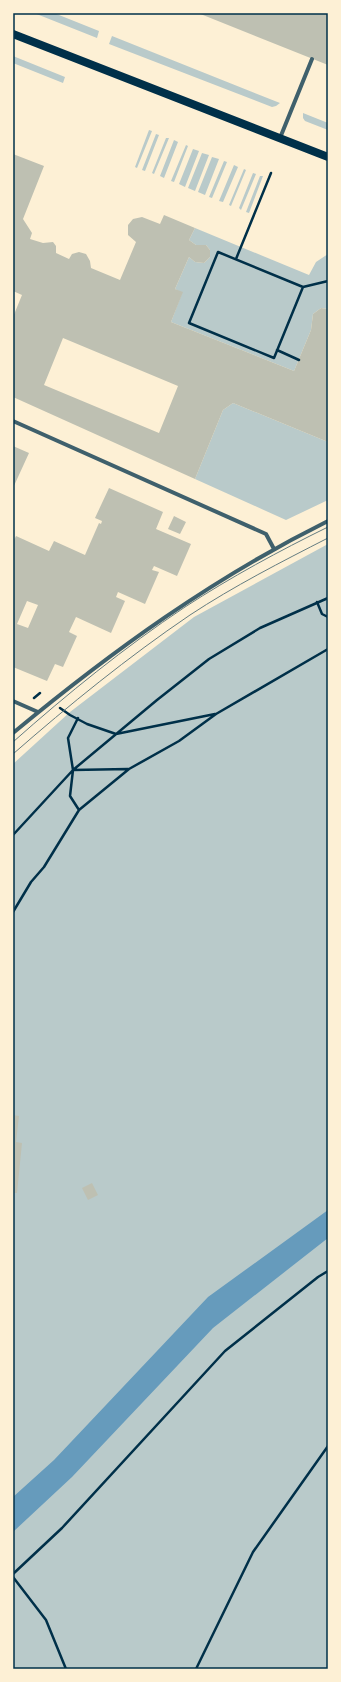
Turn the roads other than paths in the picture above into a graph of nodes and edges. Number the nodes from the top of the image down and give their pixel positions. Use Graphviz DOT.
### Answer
graph roads {
  1 [pos="13,34"];
  2 [pos="312,59"];
  3 [pos="280,138"];
  4 [pos="328,157"];
  5 [pos="13,421"];
  6 [pos="328,521"];
  7 [pos="274,549"];
  8 [pos="13,701"];
  9 [pos="38,712"];
  10 [pos="13,733"];
  1 -- 3 [label="main road"];
  2 -- 3 [label="street"];
  3 -- 4 [label="main road"];
  5 -- 7 [label="street"];
  6 -- 7 [label="street"];
  7 -- 9 [label="street"];
  8 -- 9 [label="street"];
  9 -- 10 [label="street"];
}
